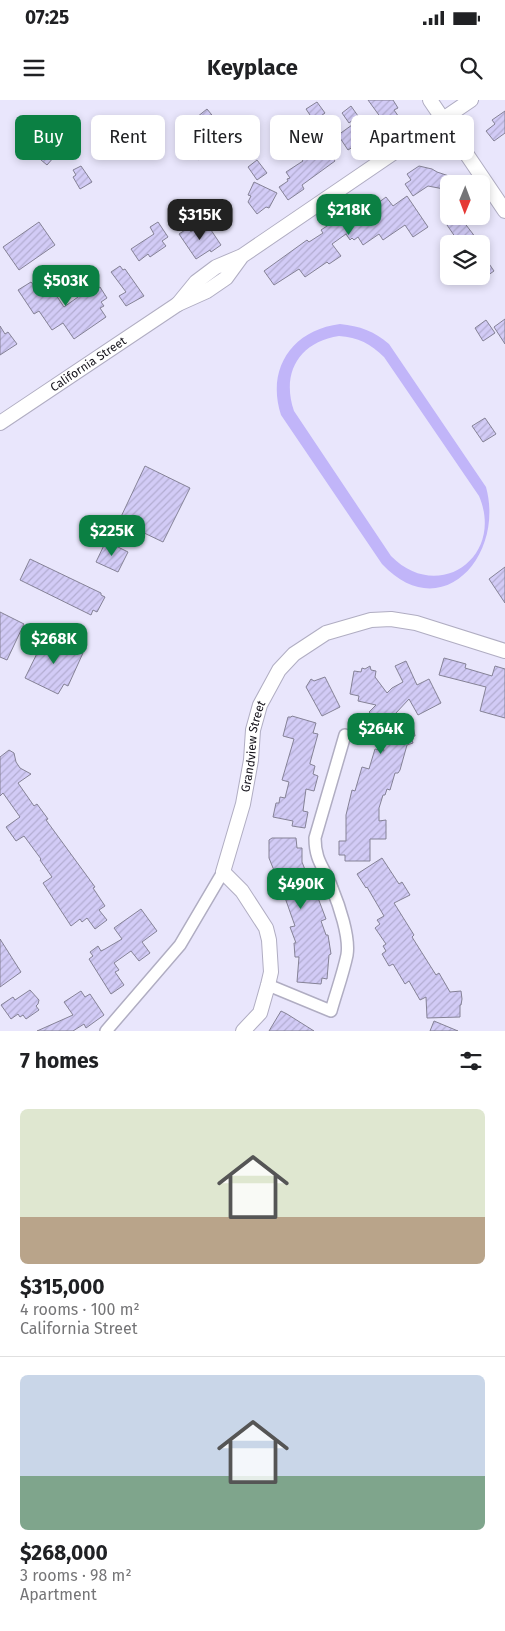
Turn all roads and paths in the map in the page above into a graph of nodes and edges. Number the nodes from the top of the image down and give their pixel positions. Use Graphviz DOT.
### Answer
graph roads {
  1 [pos="430,100"];
  2 [pos="471,100"];
  3 [pos="441,115"];
  4 [pos="450,115"];
  5 [pos="384,160"];
  6 [pos="471,160"];
  7 [pos="505,211"];
  8 [pos="0,424"];
  9 [pos="505,651"];
  10 [pos="345,735"];
  11 [pos="222,872"];
  12 [pos="268,985"];
  13 [pos="106,1031"];
  14 [pos="243,1031"];
  1 -- 3 [label="main road"];
  2 -- 4 [label="main road, California Street"];
  5 -- 8 [label="main road, California Street"];
  6 -- 7 [label="main road"];
  9 -- 11 [label="main road, Grandview Street"];
  10 -- 12 [label="street"];
  11 -- 12 [label="main road"];
  11 -- 13 [label="street, Grandview Street"];
  12 -- 14 [label="main road"];
}
